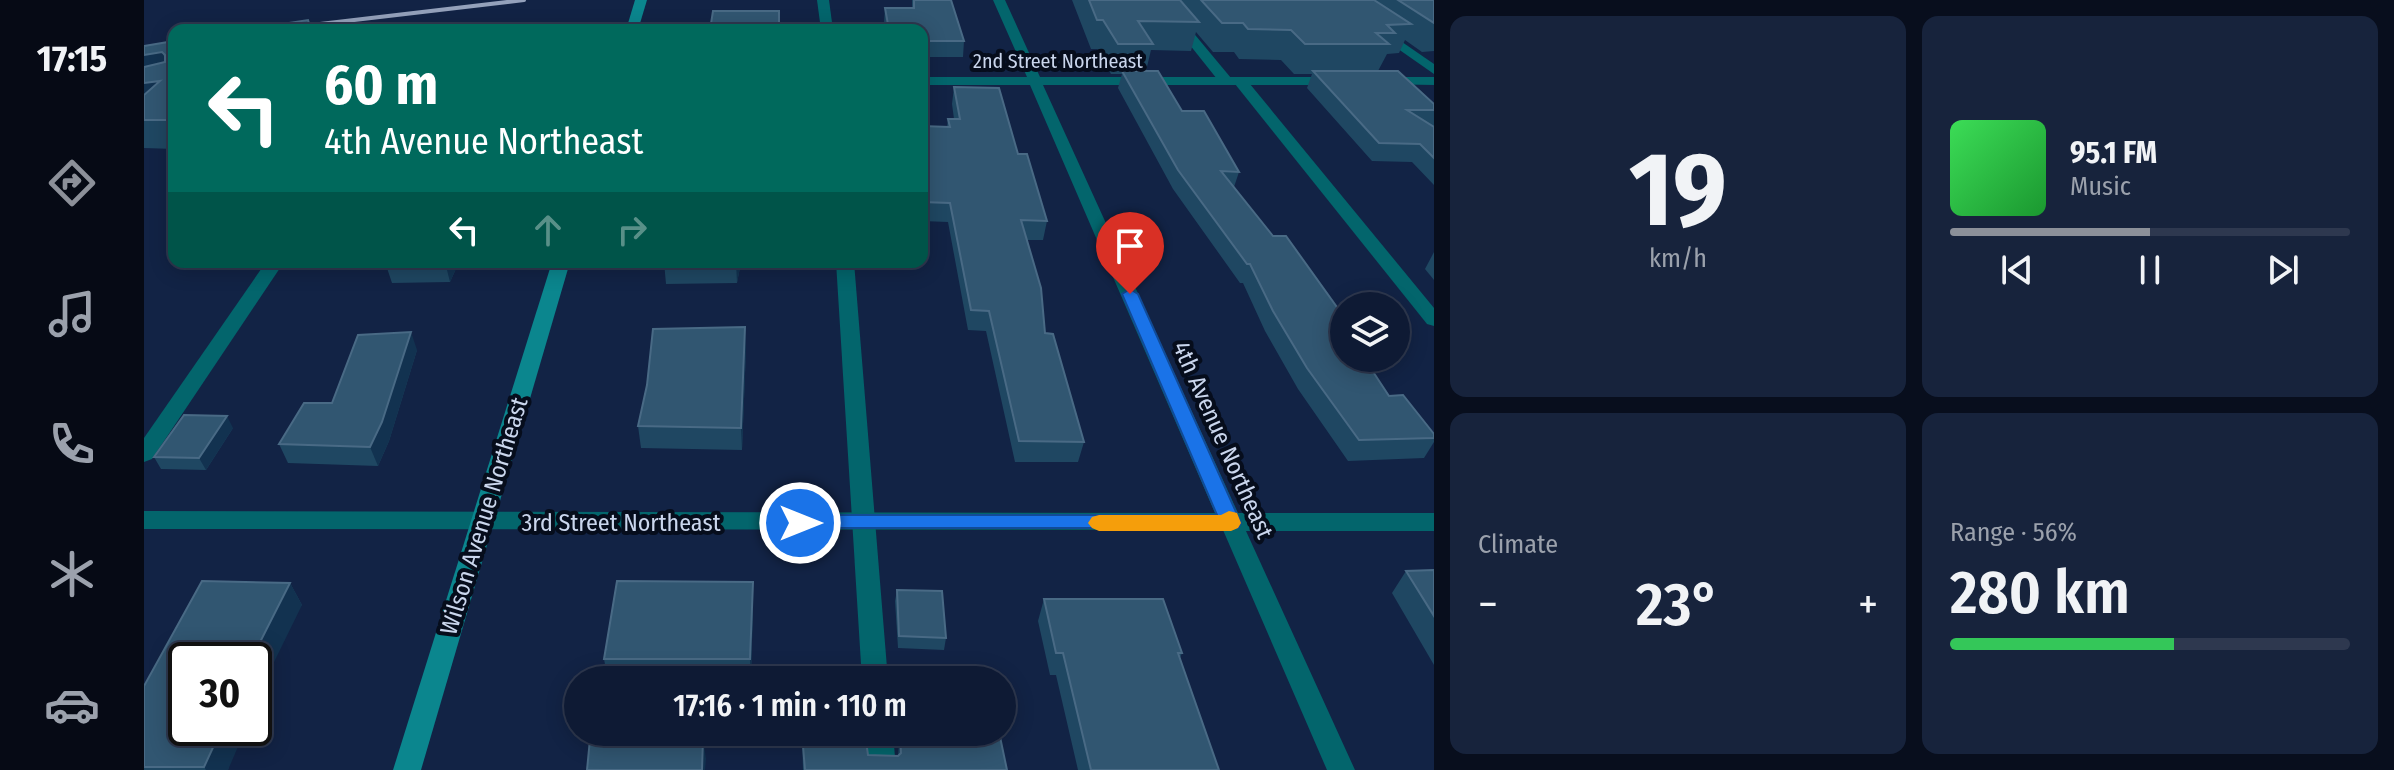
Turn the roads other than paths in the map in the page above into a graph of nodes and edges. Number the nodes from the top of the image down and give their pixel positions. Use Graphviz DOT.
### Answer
graph roads {
  1 [pos="641,0"];
  2 [pos="823,0"];
  3 [pos="999,0"];
  4 [pos="1160,0"];
  5 [pos="1334,0"];
  6 [pos="1340,17"];
  7 [pos="1361,18"];
  8 [pos="634,24"];
  9 [pos="826,24"];
  10 [pos="1434,70"];
  11 [pos="928,81"];
  12 [pos="1036,81"];
  13 [pos="1233,81"];
  14 [pos="1350,81"];
  15 [pos="1365,81"];
  16 [pos="1434,81"];
  17 [pos="271,268"];
  18 [pos="559,268"];
  19 [pos="845,268"];
  20 [pos="1434,320"];
  21 [pos="144,454"];
  22 [pos="144,520"];
  23 [pos="1434,522"];
  24 [pos="481,523"];
  25 [pos="862,523"];
  26 [pos="1231,523"];
  27 [pos="874,666"];
  28 [pos="880,746"];
  29 [pos="407,770"];
  30 [pos="882,770"];
  31 [pos="1341,770"];
  1 -- 8 [label="street"];
  2 -- 9 [label="street"];
  3 -- 12 [label="street, 4th Avenue Northeast"];
  4 -- 13 [label="street"];
  5 -- 7 [label="street"];
  6 -- 7 [label="street"];
  7 -- 10 [label="street"];
  11 -- 12 [label="street, 2nd Street Northeast"];
  12 -- 13 [label="street, 2nd Street Northeast"];
  12 -- 26 [label="street, 4th Avenue Northeast"];
  13 -- 14 [label="street, 2nd Street Northeast"];
  13 -- 20 [label="street"];
  15 -- 16 [label="street"];
  17 -- 21 [label="street"];
  18 -- 24 [label="street, Wilson Avenue Northeast"];
  19 -- 25 [label="street"];
  22 -- 24 [label="street, 3rd Street Northeast"];
  23 -- 26 [label="street, 3rd Street Northeast"];
  24 -- 25 [label="street, 3rd Street Northeast"];
  24 -- 29 [label="street, Wilson Avenue Northeast"];
  25 -- 26 [label="street, 3rd Street Northeast"];
  25 -- 27 [label="street"];
  26 -- 31 [label="street, 4th Avenue Northeast"];
  28 -- 30 [label="street"];
}
